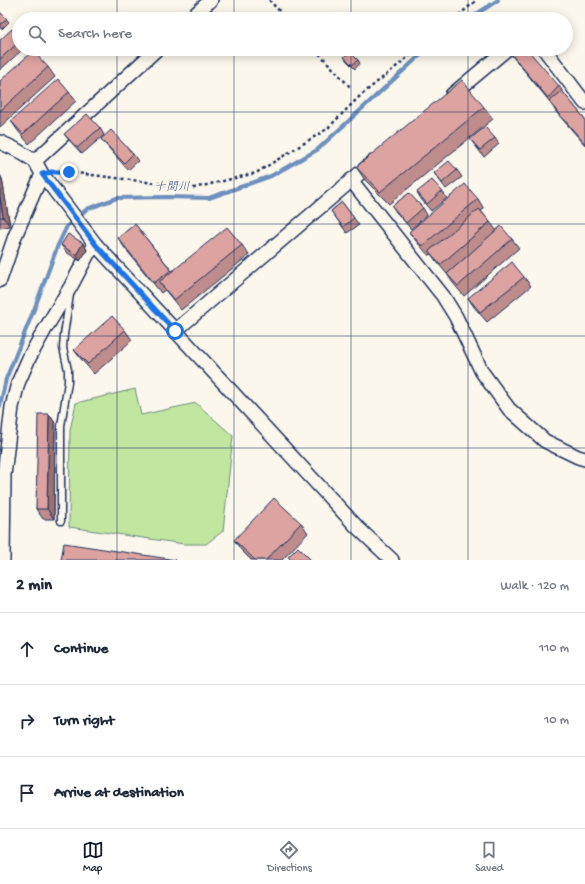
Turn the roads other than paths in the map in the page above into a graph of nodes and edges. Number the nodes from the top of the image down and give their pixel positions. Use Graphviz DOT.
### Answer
graph roads {
  1 [pos="211,0"];
  2 [pos="198,12"];
  3 [pos="149,56"];
  4 [pos="499,56"];
  5 [pos="549,56"];
  6 [pos="585,103"];
  7 [pos="441,104"];
  8 [pos="0,142"];
  9 [pos="381,155"];
  10 [pos="34,161"];
  11 [pos="42,174"];
  12 [pos="351,180"];
  13 [pos="96,245"];
  14 [pos="0,280"];
  15 [pos="71,286"];
  16 [pos="175,331"];
  17 [pos="585,459"];
  18 [pos="61,520"];
  19 [pos="3,560"];
  20 [pos="392,560"];
  1 -- 2 [label="street"];
  3 -- 10 [label="street"];
  4 -- 7 [label="street"];
  5 -- 6 [label="street"];
  8 -- 10 [label="street"];
  9 -- 12 [label="street"];
  10 -- 11 [label="street"];
  11 -- 13 [label="street"];
  11 -- 14 [label="street"];
  12 -- 16 [label="street"];
  12 -- 17 [label="street"];
  13 -- 15 [label="street"];
  13 -- 16 [label="street"];
  15 -- 18 [label="lane"];
  15 -- 19 [label="street"];
  16 -- 20 [label="street"];
}
